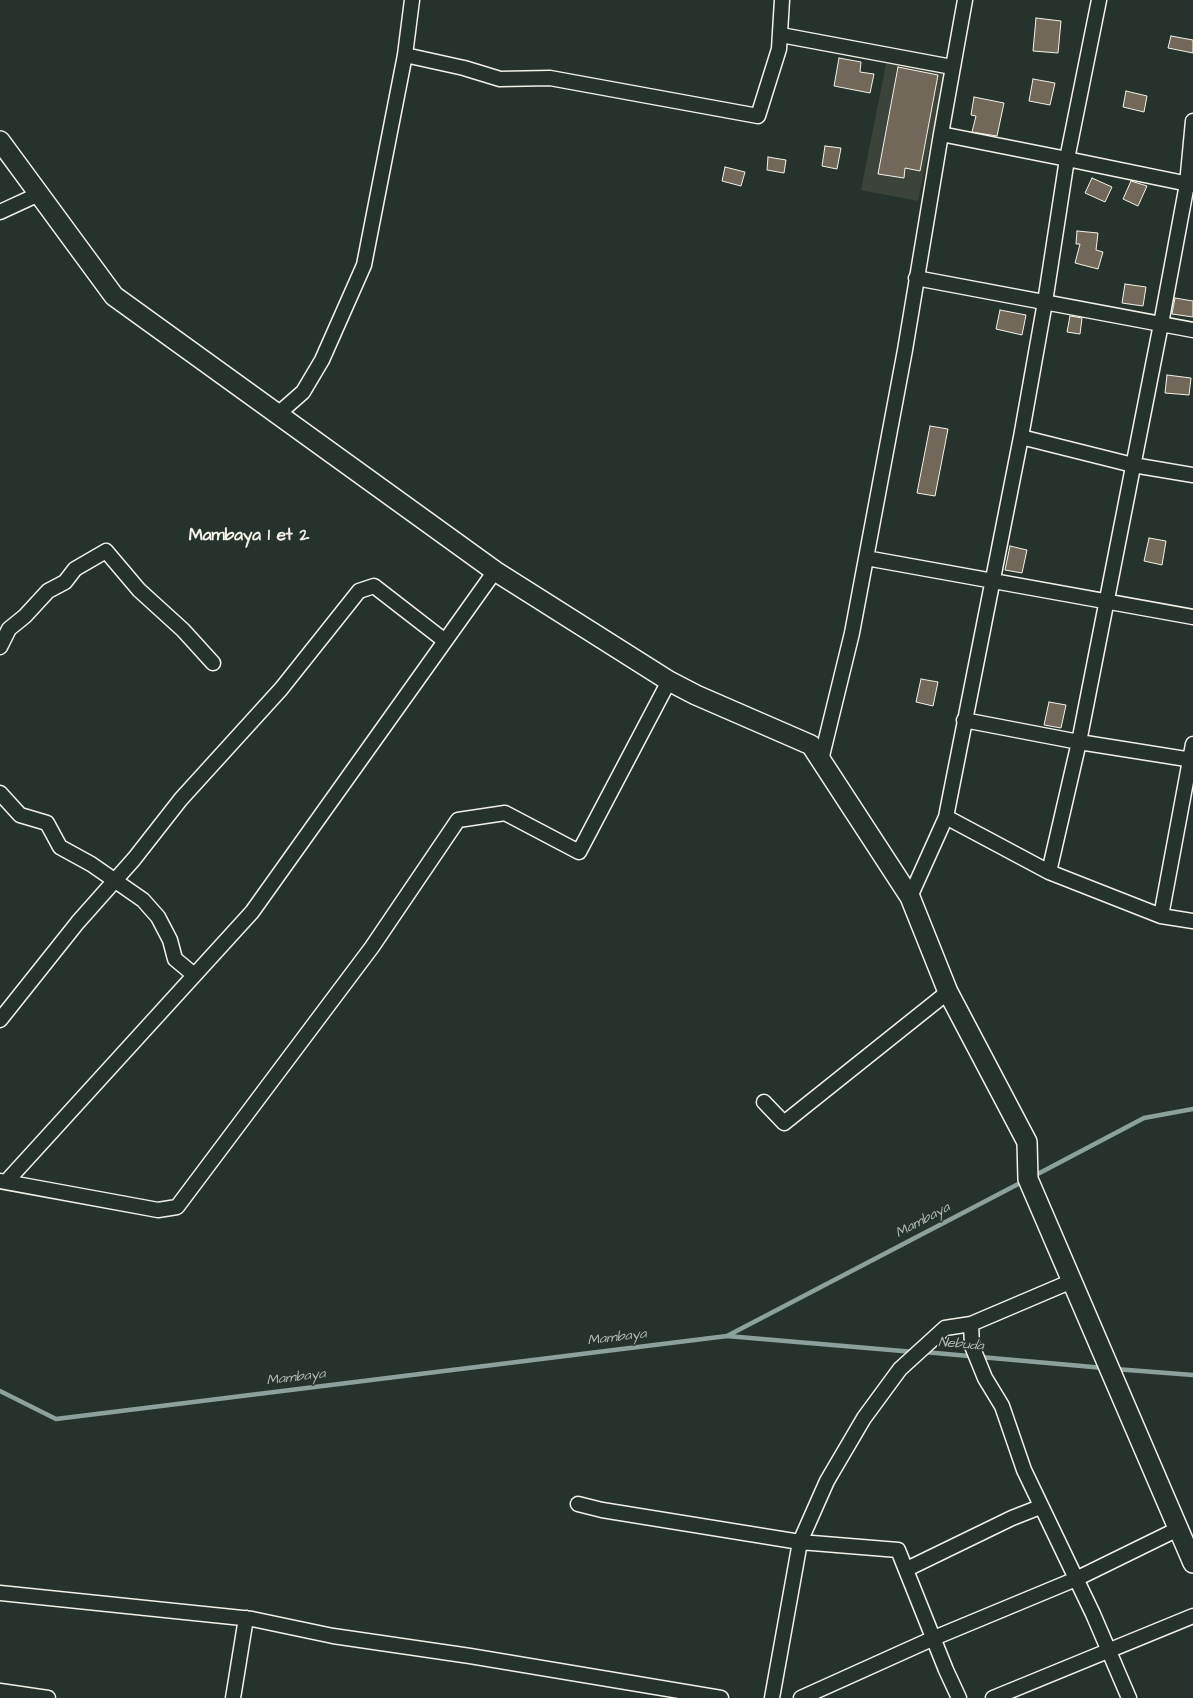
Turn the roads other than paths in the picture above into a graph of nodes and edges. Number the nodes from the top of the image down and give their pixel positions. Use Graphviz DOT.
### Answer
graph roads {
  1 [pos="412,0"];
  2 [pos="782,0"];
  3 [pos="965,0"];
  4 [pos="1099,0"];
  5 [pos="781,35"];
  6 [pos="405,55"];
  7 [pos="952,67"];
  8 [pos="1193,121"];
  9 [pos="941,134"];
  10 [pos="0,141"];
  11 [pos="1067,158"];
  12 [pos="1190,185"];
  13 [pos="39,194"];
  14 [pos="0,212"];
  15 [pos="916,278"];
  16 [pos="1045,302"];
  17 [pos="1161,324"];
  18 [pos="1193,330"];
  19 [pos="278,414"];
  20 [pos="1021,437"];
  21 [pos="1133,464"];
  22 [pos="1193,475"];
  23 [pos="866,558"];
  24 [pos="495,571"];
  25 [pos="992,581"];
  26 [pos="1106,602"];
  27 [pos="1193,617"];
  28 [pos="445,641"];
  29 [pos="0,647"];
  30 [pos="212,663"];
  31 [pos="669,681"];
  32 [pos="964,720"];
  33 [pos="1079,742"];
  34 [pos="1193,744"];
  35 [pos="821,760"];
  36 [pos="1191,760"];
  37 [pos="0,793"];
  38 [pos="946,817"];
  39 [pos="1049,872"];
  40 [pos="116,880"];
  41 [pos="910,897"];
  42 [pos="1161,916"];
  43 [pos="1193,921"];
  44 [pos="193,974"];
  45 [pos="948,992"];
  46 [pos="0,1020"];
  47 [pos="764,1102"];
  48 [pos="3,1182"];
  49 [pos="1072,1281"];
  50 [pos="971,1324"];
  51 [pos="578,1504"];
  52 [pos="1040,1507"];
  53 [pos="1178,1529"];
  54 [pos="800,1542"];
  55 [pos="1193,1563"];
  56 [pos="907,1569"];
  57 [pos="1076,1579"];
  58 [pos="0,1593"];
  59 [pos="1193,1616"];
  60 [pos="246,1618"];
  61 [pos="934,1638"];
  62 [pos="1108,1650"];
  63 [pos="0,1691"];
  64 [pos="48,1698"];
  65 [pos="232,1698"];
  66 [pos="721,1698"];
  67 [pos="772,1698"];
  68 [pos="801,1698"];
  69 [pos="959,1698"];
  70 [pos="993,1698"];
  71 [pos="1129,1698"];
  1 -- 6 [label="street"];
  2 -- 5 [label="street"];
  3 -- 7 [label="street"];
  4 -- 11 [label="street"];
  5 -- 6 [label="street"];
  5 -- 7 [label="street"];
  6 -- 19 [label="street"];
  7 -- 9 [label="street"];
  8 -- 12 [label="street"];
  9 -- 11 [label="street"];
  9 -- 15 [label="street"];
  10 -- 13 [label="street"];
  11 -- 12 [label="street"];
  11 -- 16 [label="street"];
  12 -- 17 [label="street"];
  13 -- 14 [label="street"];
  13 -- 19 [label="street"];
  15 -- 16 [label="street"];
  15 -- 23 [label="street"];
  16 -- 17 [label="street"];
  16 -- 20 [label="street"];
  17 -- 18 [label="street"];
  17 -- 21 [label="street"];
  19 -- 24 [label="street"];
  20 -- 21 [label="street"];
  20 -- 25 [label="street"];
  21 -- 22 [label="street"];
  21 -- 26 [label="street"];
  23 -- 25 [label="street"];
  23 -- 35 [label="street"];
  24 -- 28 [label="street"];
  24 -- 31 [label="street"];
  25 -- 26 [label="street"];
  25 -- 32 [label="street"];
  26 -- 27 [label="street"];
  26 -- 33 [label="street"];
  28 -- 40 [label="street"];
  28 -- 44 [label="street"];
  29 -- 30 [label="street"];
  31 -- 35 [label="street"];
  31 -- 48 [label="street"];
  32 -- 33 [label="street"];
  32 -- 38 [label="street"];
  33 -- 36 [label="street"];
  33 -- 39 [label="street"];
  34 -- 36 [label="street"];
  35 -- 41 [label="street"];
  36 -- 42 [label="street"];
  37 -- 40 [label="street"];
  38 -- 39 [label="street"];
  38 -- 41 [label="street"];
  39 -- 42 [label="street"];
  40 -- 44 [label="street"];
  40 -- 46 [label="street"];
  41 -- 45 [label="street"];
  42 -- 43 [label="street"];
  44 -- 48 [label="street"];
  45 -- 47 [label="street"];
  45 -- 49 [label="street"];
  49 -- 50 [label="street"];
  49 -- 53 [label="street"];
  50 -- 52 [label="street"];
  50 -- 54 [label="street"];
  51 -- 54 [label="street"];
  52 -- 56 [label="street"];
  52 -- 57 [label="street"];
  53 -- 55 [label="street"];
  53 -- 57 [label="street"];
  54 -- 56 [label="street"];
  54 -- 67 [label="street"];
  56 -- 61 [label="street"];
  57 -- 61 [label="street"];
  57 -- 62 [label="street"];
  58 -- 60 [label="street"];
  59 -- 62 [label="street"];
  60 -- 65 [label="street"];
  60 -- 66 [label="street"];
  61 -- 68 [label="street"];
  61 -- 69 [label="street"];
  62 -- 70 [label="street"];
  62 -- 71 [label="street"];
  63 -- 64 [label="street"];
}
